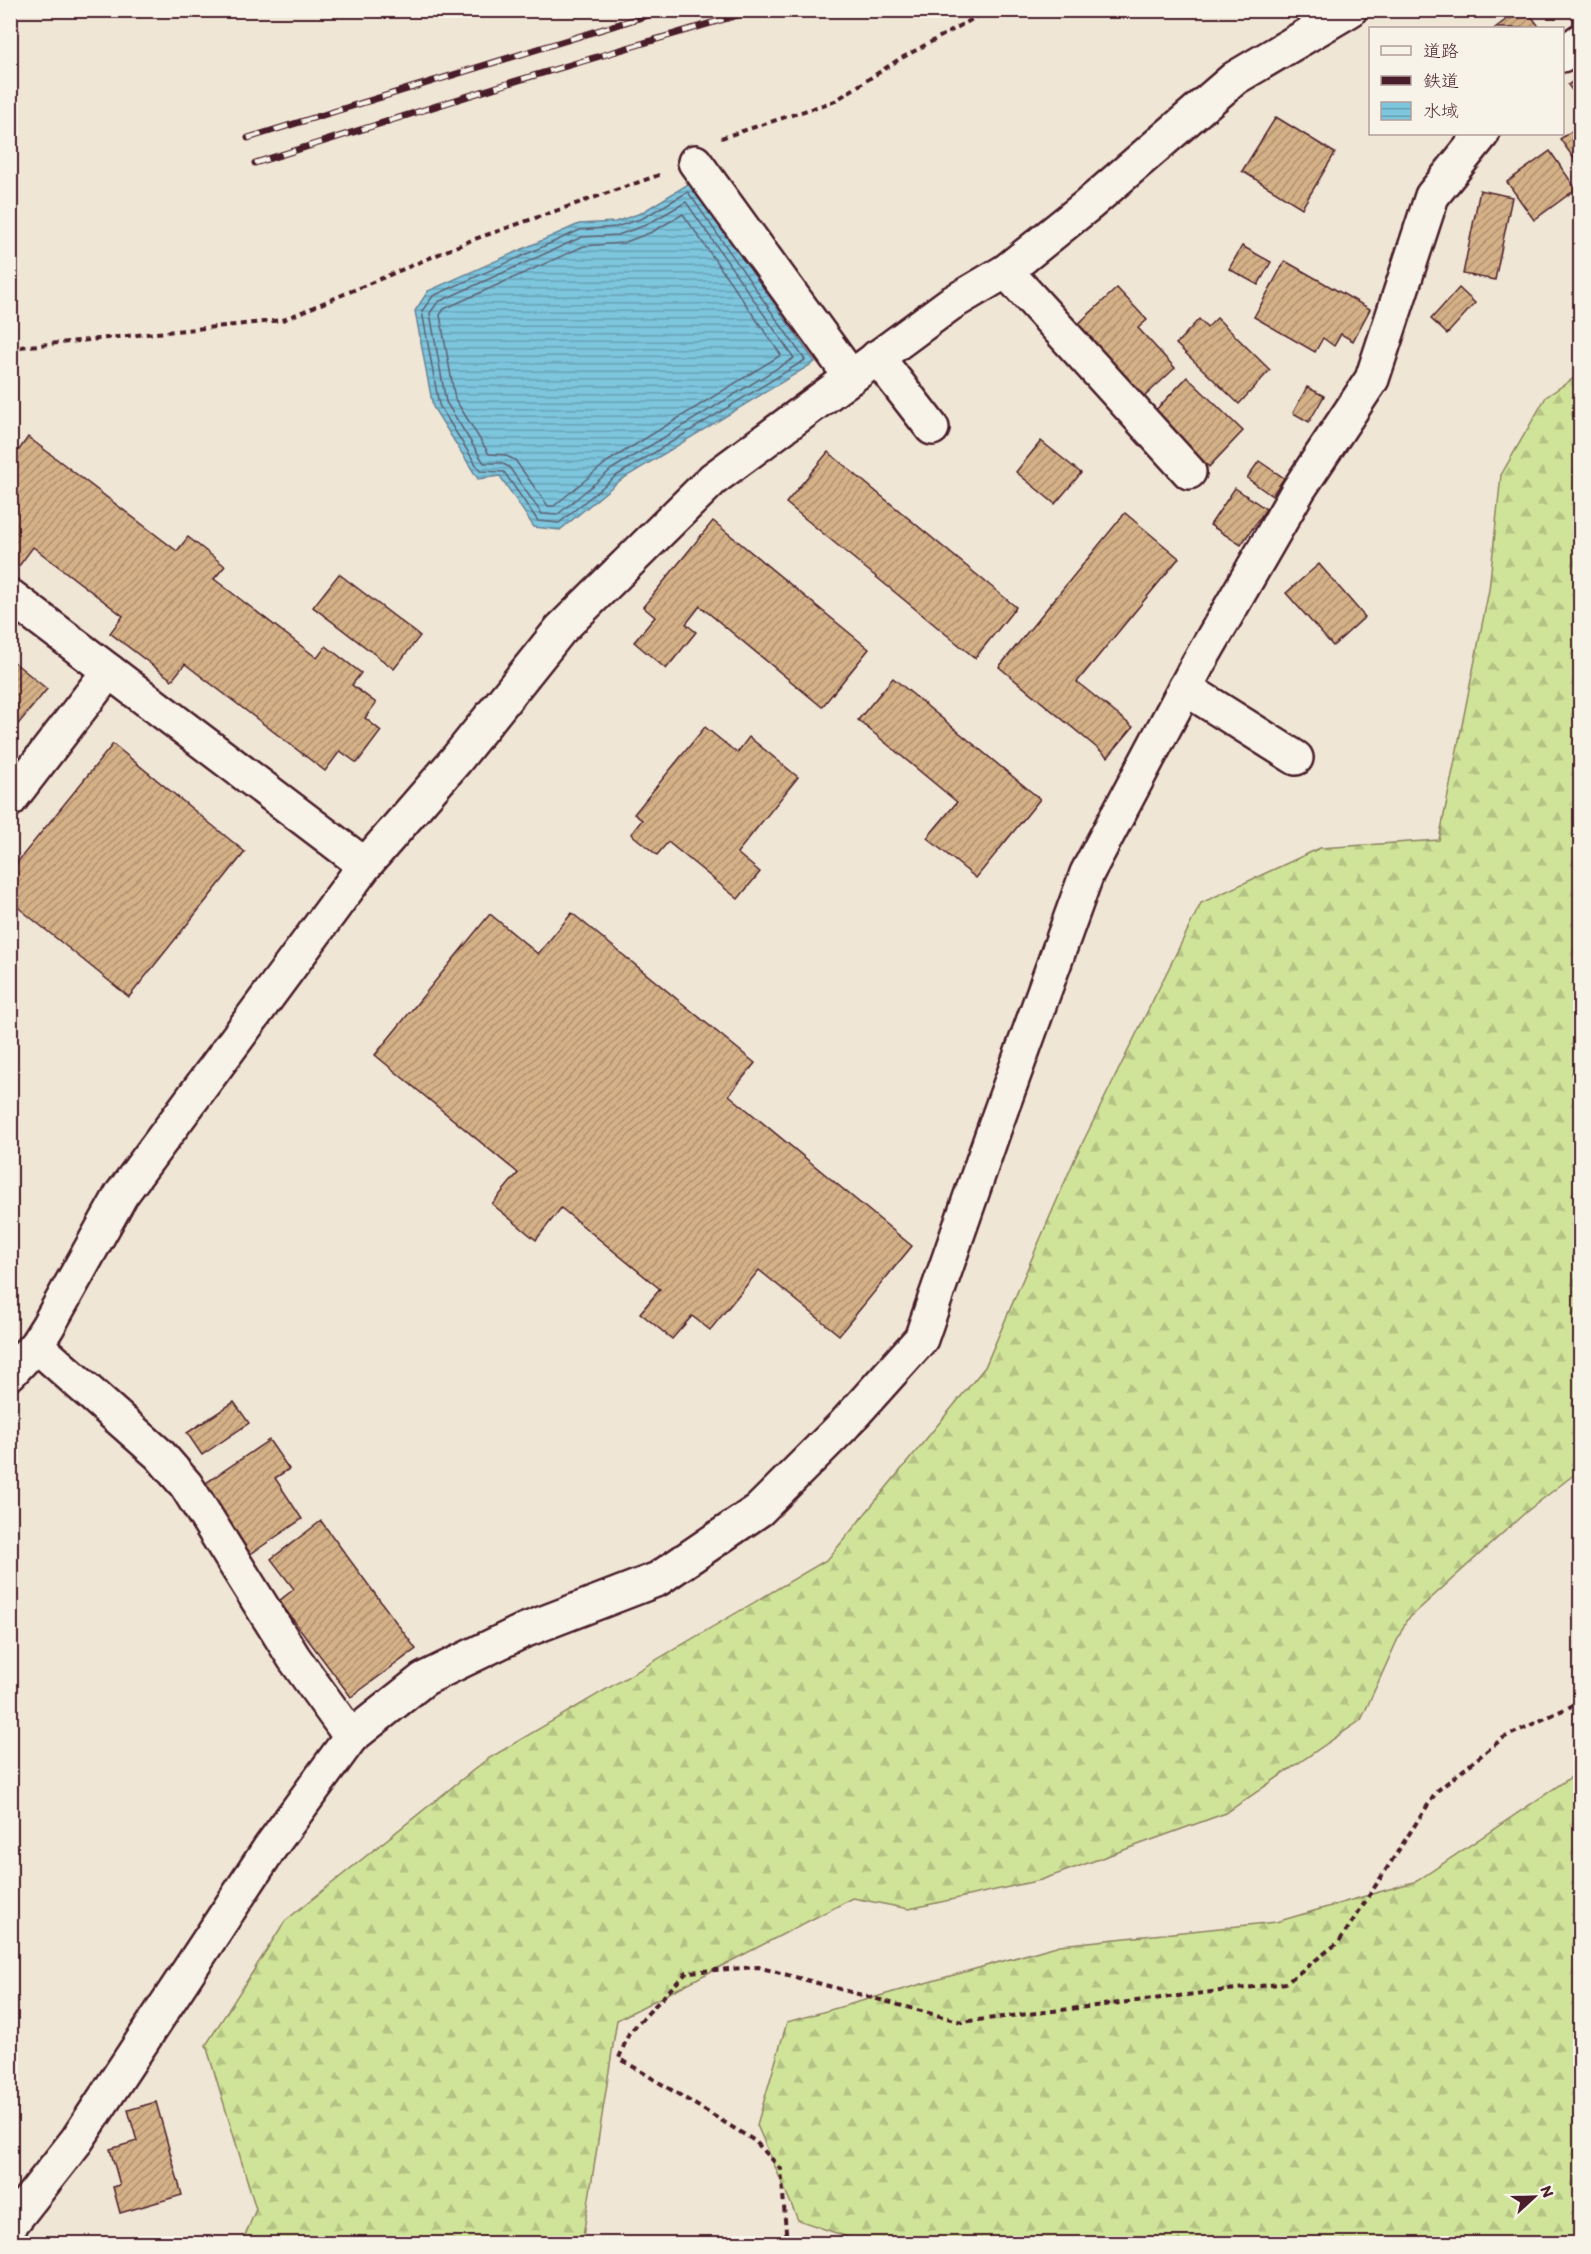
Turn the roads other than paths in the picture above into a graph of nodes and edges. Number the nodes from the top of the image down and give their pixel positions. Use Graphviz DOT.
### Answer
graph roads {
  1 [pos="1350,10"];
  2 [pos="1581,41"];
  3 [pos="1564,54"];
  4 [pos="1481,135"];
  5 [pos="695,162"];
  6 [pos="1006,271"];
  7 [pos="877,357"];
  8 [pos="851,377"];
  9 [pos="932,428"];
  10 [pos="1189,472"];
  11 [pos="10,596"];
  12 [pos="109,671"];
  13 [pos="1185,688"];
  14 [pos="1296,758"];
  15 [pos="10,800"];
  16 [pos="365,865"];
  17 [pos="36,1345"];
  18 [pos="10,1373"];
  19 [pos="351,1737"];
  20 [pos="12,2222"];
  1 -- 6 [label="street"];
  2 -- 3 [label="street"];
  4 -- 13 [label="street"];
  5 -- 8 [label="street"];
  6 -- 7 [label="street"];
  6 -- 10 [label="street"];
  7 -- 8 [label="street"];
  7 -- 9 [label="street"];
  8 -- 16 [label="street"];
  11 -- 12 [label="street"];
  12 -- 15 [label="street"];
  12 -- 16 [label="street"];
  13 -- 14 [label="street"];
  13 -- 19 [label="street"];
  16 -- 17 [label="street"];
  17 -- 18 [label="street"];
  17 -- 19 [label="street"];
  19 -- 20 [label="street"];
}
